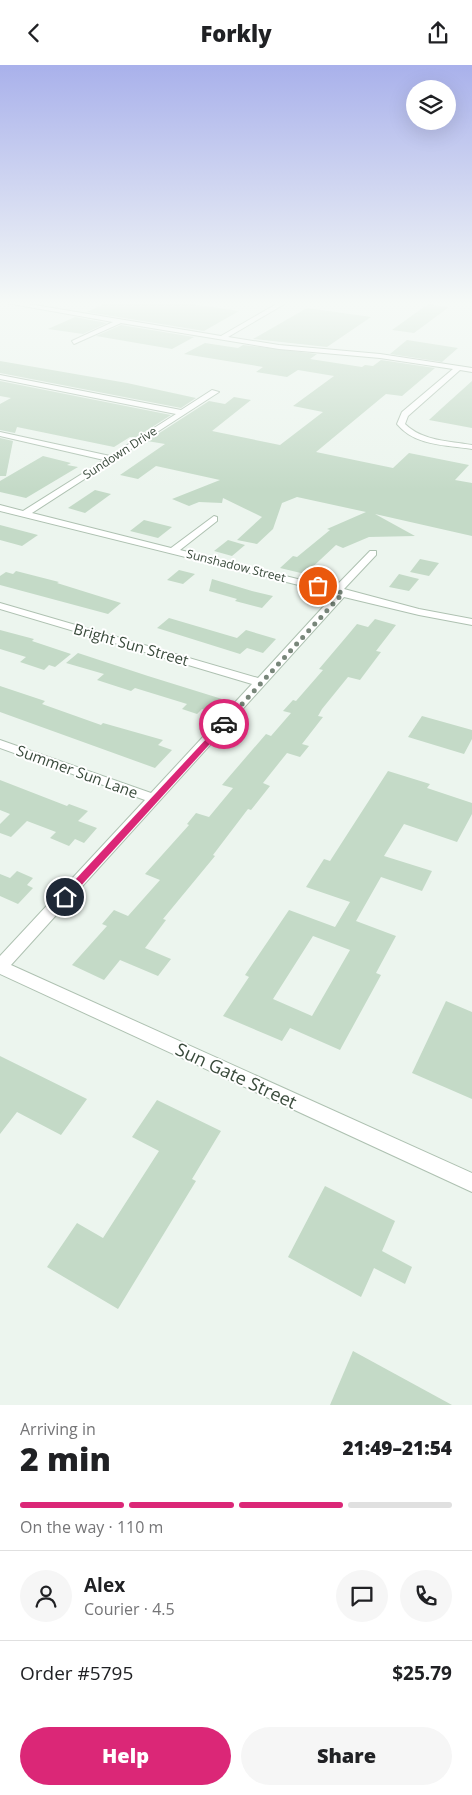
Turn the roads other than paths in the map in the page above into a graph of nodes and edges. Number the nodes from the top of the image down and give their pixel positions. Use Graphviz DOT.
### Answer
graph roads {
  1 [pos="433,365"];
  2 [pos="458,368"];
  3 [pos="472,370"];
  4 [pos="0,377"];
  5 [pos="215,392"];
  6 [pos="183,413"];
  7 [pos="0,434"];
  8 [pos="472,447"];
  9 [pos="112,459"];
  10 [pos="0,508"];
  11 [pos="25,514"];
  12 [pos="214,519"];
  13 [pos="173,551"];
  14 [pos="373,553"];
  15 [pos="340,592"];
  16 [pos="0,606"];
  17 [pos="472,622"];
  18 [pos="262,683"];
  19 [pos="0,744"];
  20 [pos="155,799"];
  21 [pos="0,967"];
  22 [pos="472,1183"];
  1 -- 2 [label="street"];
  2 -- 3 [label="street"];
  2 -- 8 [label="street"];
  4 -- 6 [label="street"];
  5 -- 6 [label="street, Sundown Drive"];
  6 -- 9 [label="street, Sundown Drive"];
  7 -- 9 [label="street"];
  9 -- 11 [label="street, Sundown Drive"];
  10 -- 11 [label="street, Sunshadow Street"];
  11 -- 13 [label="street, Sunshadow Street"];
  12 -- 13 [label="street"];
  13 -- 15 [label="street, Sunshadow Street"];
  14 -- 15 [label="street"];
  15 -- 17 [label="street, Sunshadow Street"];
  15 -- 18 [label="street"];
  16 -- 18 [label="street, Bright Sun Street"];
  18 -- 20 [label="street"];
  19 -- 20 [label="street, Summer Sun Lane"];
  20 -- 21 [label="street"];
  21 -- 22 [label="street, Sun Gate Street"];
}
